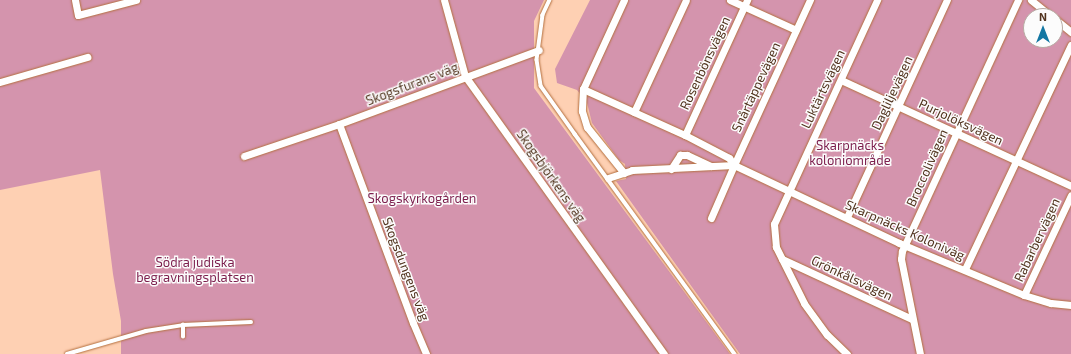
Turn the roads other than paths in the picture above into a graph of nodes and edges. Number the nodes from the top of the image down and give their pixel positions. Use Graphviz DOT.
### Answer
graph roads {
  1 [pos="75,0"];
  2 [pos="136,0"];
  3 [pos="444,0"];
  4 [pos="550,0"];
  5 [pos="624,0"];
  6 [pos="686,0"];
  7 [pos="730,0"];
  8 [pos="810,0"];
  9 [pos="878,0"];
  10 [pos="947,0"];
  11 [pos="1018,0"];
  12 [pos="1031,0"];
  13 [pos="746,3"];
  14 [pos="1041,8"];
  15 [pos="1063,26"];
  16 [pos="796,30"];
  17 [pos="1071,32"];
  18 [pos="1071,45"];
  19 [pos="539,50"];
  20 [pos="87,57"];
  21 [pos="465,76"];
  22 [pos="841,80"];
  23 [pos="0,82"];
  24 [pos="583,89"];
  25 [pos="899,106"];
  26 [pos="634,112"];
  27 [pos="339,124"];
  28 [pos="956,133"];
  29 [pos="684,135"];
  30 [pos="244,156"];
  31 [pos="1016,160"];
  32 [pos="734,165"];
  33 [pos="713,167"];
  34 [pos="671,169"];
  35 [pos="624,173"];
  36 [pos="608,178"];
  37 [pos="1071,186"];
  38 [pos="788,190"];
  39 [pos="1071,195"];
  40 [pos="847,217"];
  41 [pos="711,218"];
  42 [pos="904,244"];
  43 [pos="782,260"];
  44 [pos="965,269"];
  45 [pos="1024,295"];
  46 [pos="1071,304"];
  47 [pos="912,319"];
  48 [pos="252,322"];
  49 [pos="183,325"];
  50 [pos="183,337"];
  51 [pos="68,354"];
  52 [pos="426,354"];
  53 [pos="664,354"];
  54 [pos="735,354"];
  55 [pos="847,354"];
  56 [pos="920,354"];
  1 -- 2 [label="street"];
  3 -- 21 [label="street, Skogsbjörkens väg"];
  4 -- 19 [label="lane"];
  5 -- 24 [label="street"];
  6 -- 26 [label="street"];
  7 -- 13 [label="street"];
  8 -- 16 [label="street, Snårtäppevägen"];
  9 -- 22 [label="street, Luktärtsvägen"];
  10 -- 25 [label="street, Dagliljevägen"];
  11 -- 28 [label="street, Broccolivägen"];
  12 -- 14 [label="street"];
  13 -- 16 [label="street"];
  13 -- 29 [label="street, Rosenbönsvägen"];
  15 -- 17 [label="street"];
  16 -- 32 [label="street, Snårtäppevägen"];
  18 -- 31 [label="street"];
  19 -- 21 [label="street, Skogsfurans väg"];
  19 -- 36 [label="lane"];
  20 -- 23 [label="street"];
  21 -- 27 [label="street, Skogsfurans väg"];
  21 -- 53 [label="street, Skogsbjörkens väg"];
  22 -- 25 [label="street, Purjolöksvägen"];
  22 -- 38 [label="street, Luktärtsvägen"];
  24 -- 26 [label="street, Skarpnäcks Koloniväg"];
  24 -- 35 [label="street"];
  25 -- 28 [label="street, Purjolöksvägen"];
  25 -- 40 [label="street, Dagliljevägen"];
  26 -- 29 [label="street, Skarpnäcks Koloniväg"];
  27 -- 30 [label="street, Skogsfurans väg"];
  27 -- 52 [label="street, Skogsdungens väg"];
  28 -- 31 [label="street, Purjolöksvägen"];
  28 -- 42 [label="street, Broccolivägen"];
  29 -- 32 [label="street, Skarpnäcks Koloniväg"];
  31 -- 37 [label="street, Purjolöksvägen"];
  31 -- 44 [label="street"];
  32 -- 33 [label="street"];
  32 -- 38 [label="street, Skarpnäcks Koloniväg"];
  32 -- 41 [label="street"];
  33 -- 34 [label="street"];
  33 -- 34 [label="street"];
  34 -- 35 [label="street"];
  35 -- 36 [label="street"];
  36 -- 54 [label="lane"];
  38 -- 40 [label="street, Skarpnäcks Koloniväg"];
  38 -- 43 [label="street, Luktärtsvägen"];
  39 -- 45 [label="street, Rabarbervägen"];
  40 -- 42 [label="street, Skarpnäcks Koloniväg"];
  42 -- 44 [label="street, Skarpnäcks Koloniväg"];
  42 -- 47 [label="street, Broccolivägen"];
  43 -- 47 [label="street, Grönkålsvägen"];
  43 -- 55 [label="street, Luktärtsvägen"];
  44 -- 45 [label="street, Skarpnäcks Koloniväg"];
  45 -- 46 [label="street, Skarpnäcks Koloniväg"];
  47 -- 56 [label="street, Broccolivägen"];
  48 -- 49 [label="lane"];
  49 -- 50 [label="lane"];
  49 -- 51 [label="lane"];
}
